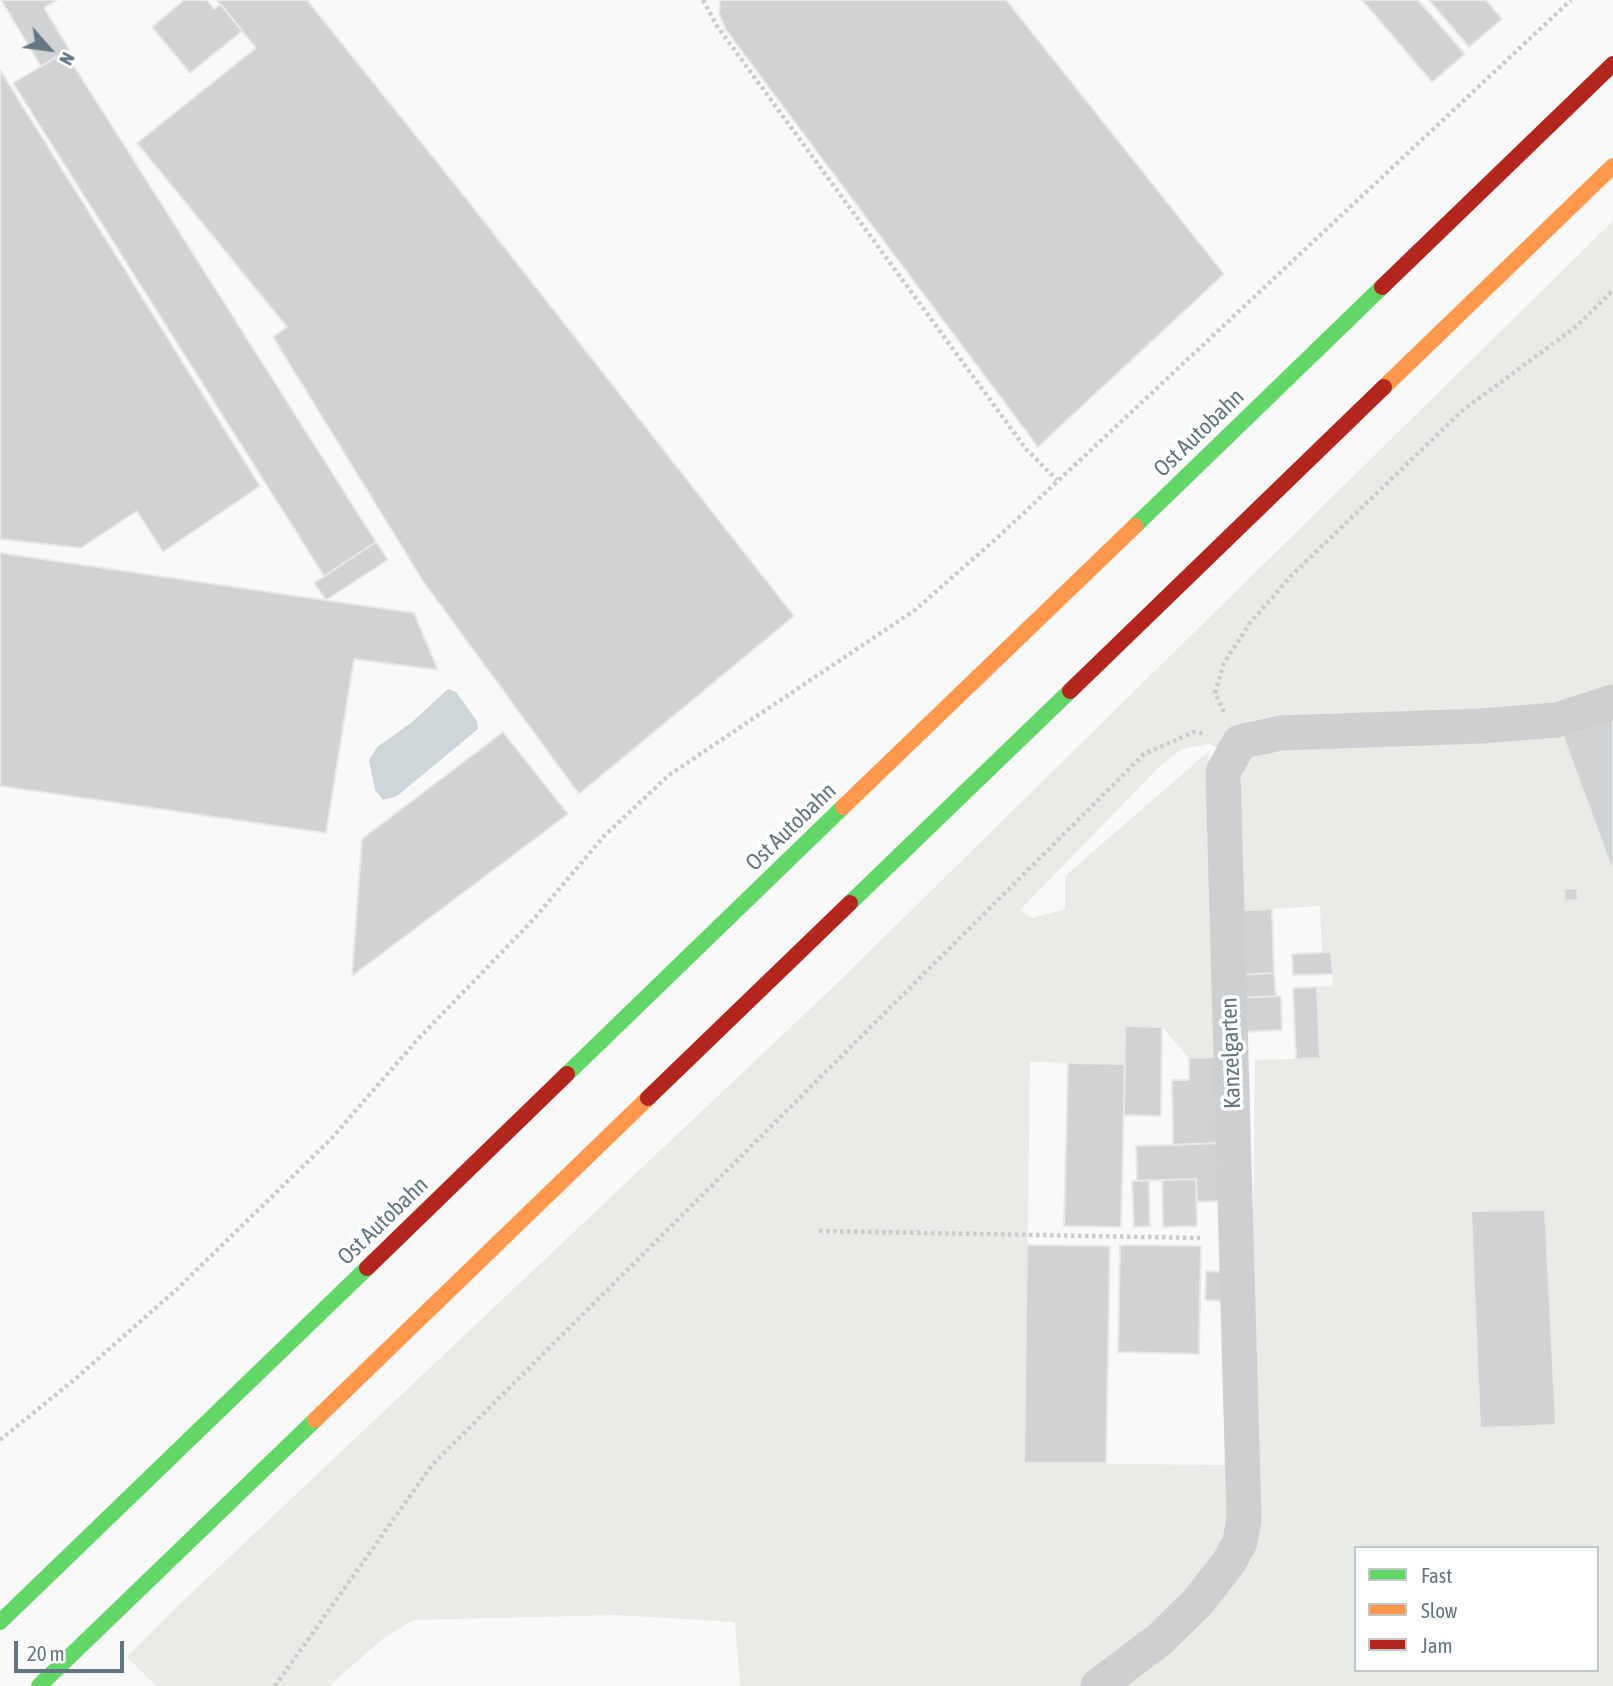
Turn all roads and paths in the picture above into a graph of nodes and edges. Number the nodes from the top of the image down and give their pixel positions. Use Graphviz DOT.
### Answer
graph roads {
  1 [pos="703,0"];
  2 [pos="1571,0"];
  3 [pos="1613,64"];
  4 [pos="1613,166"];
  5 [pos="1613,290"];
  6 [pos="1057,480"];
  7 [pos="1613,702"];
  8 [pos="1240,742"];
  9 [pos="819,1231"];
  10 [pos="1236,1240"];
  11 [pos="0,1440"];
  12 [pos="0,1622"];
  13 [pos="38,1686"];
  14 [pos="275,1686"];
  15 [pos="1098,1686"];
  1 -- 6 [label="path"];
  2 -- 6 [label="path"];
  3 -- 12 [label="highway, Ost Autobahn"];
  4 -- 13 [label="highway"];
  5 -- 8 [label="path"];
  6 -- 11 [label="path"];
  7 -- 8 [label="street"];
  8 -- 10 [label="street, Kanzelgarten"];
  8 -- 14 [label="path"];
  9 -- 10 [label="path"];
  10 -- 15 [label="street, Kanzelgarten"];
}
